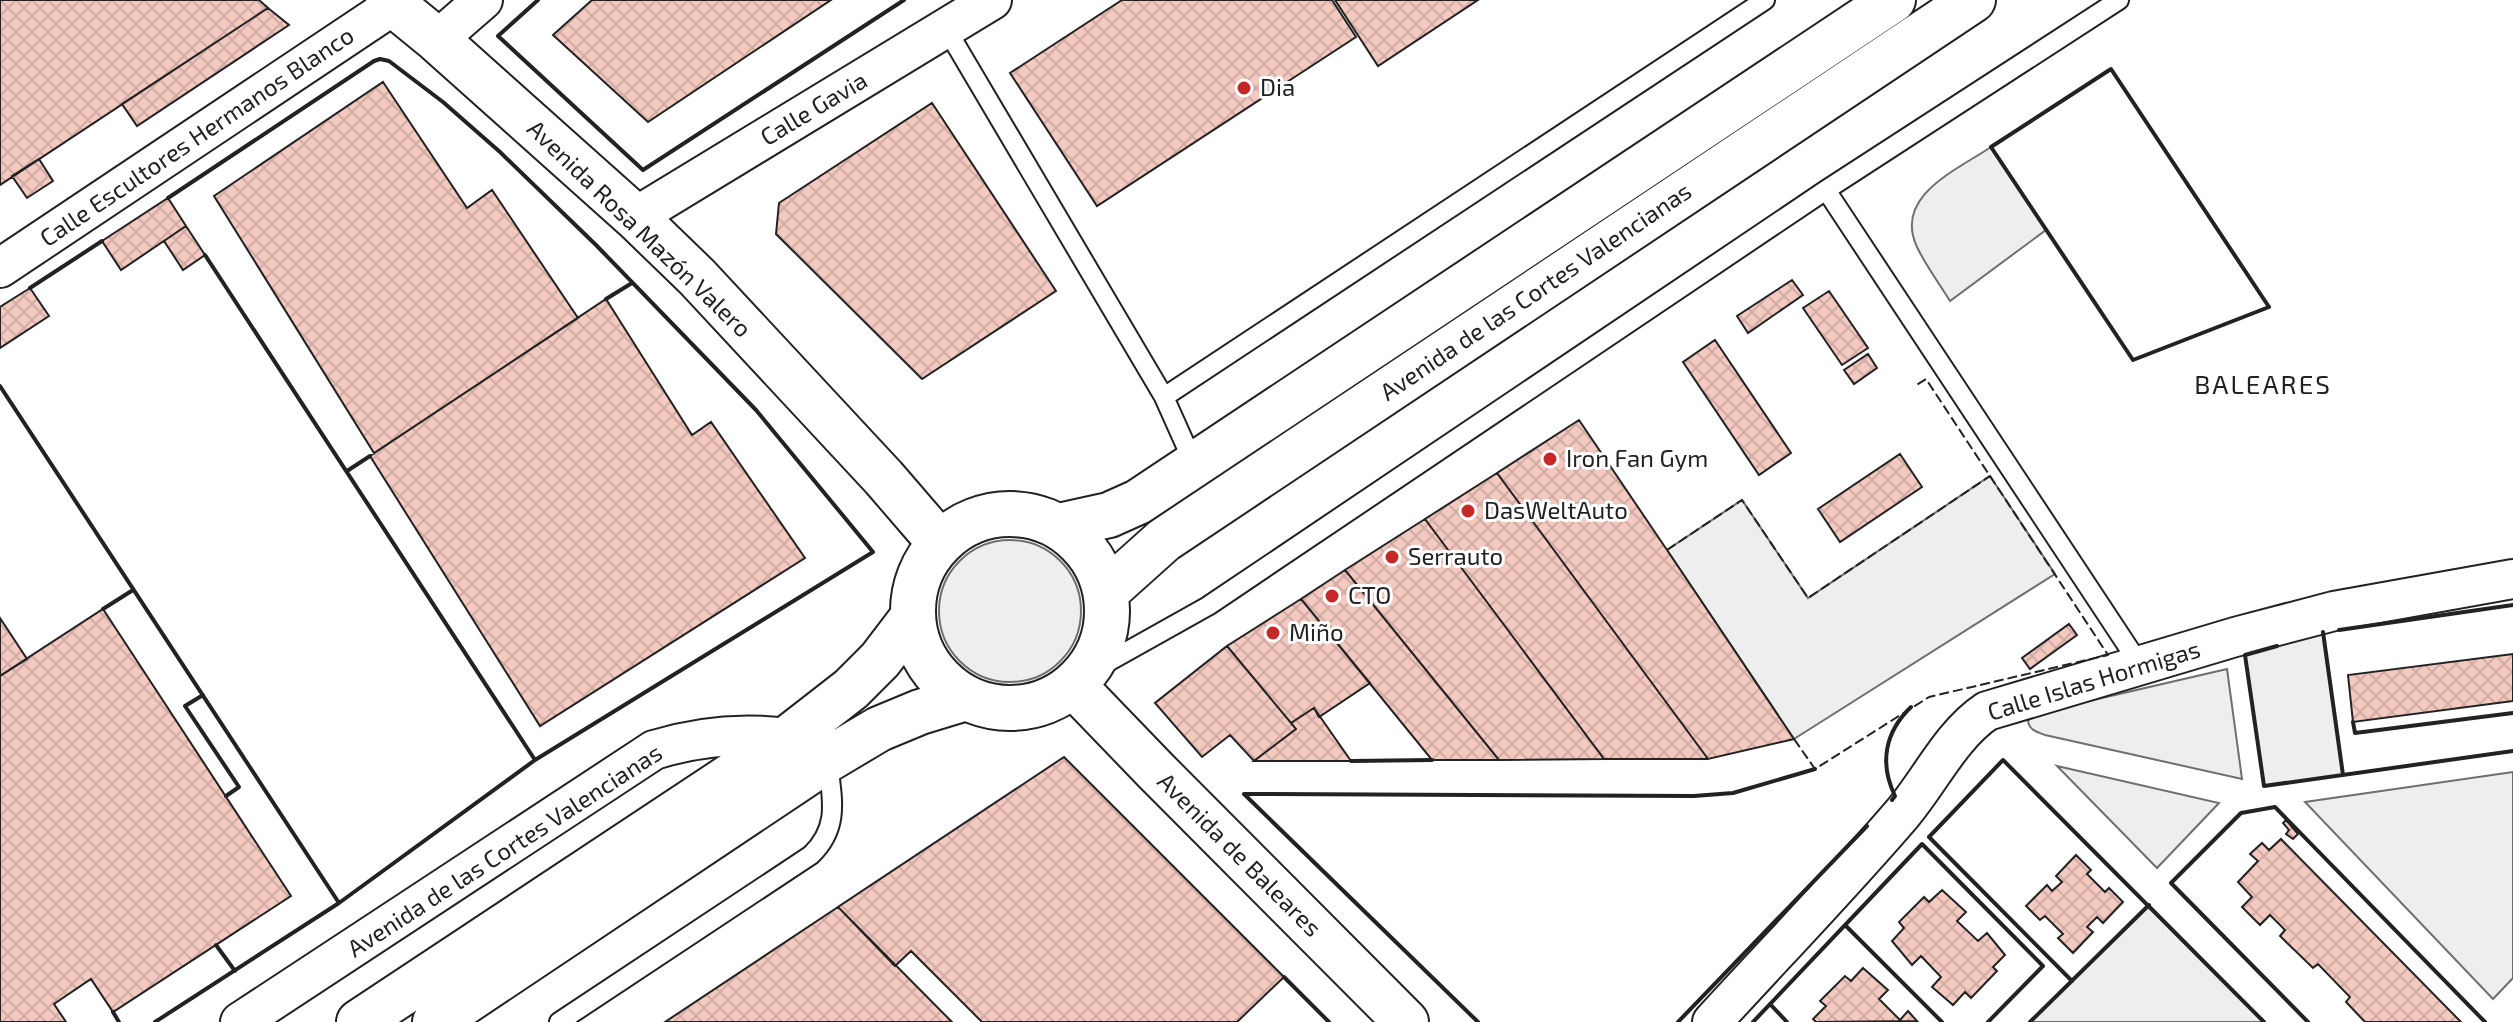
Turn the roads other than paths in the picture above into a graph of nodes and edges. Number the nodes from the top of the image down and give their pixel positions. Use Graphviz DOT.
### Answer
graph roads {
  1 [pos="483,0"];
  2 [pos="992,0"];
  3 [pos="1765,0"];
  4 [pos="1893,0"];
  5 [pos="1973,0"];
  6 [pos="2119,0"];
  7 [pos="391,2"];
  8 [pos="947,30"];
  9 [pos="437,40"];
  10 [pos="1826,190"];
  11 [pos="635,217"];
  12 [pos="0,268"];
  13 [pos="1164,397"];
  14 [pos="1194,464"];
  15 [pos="1059,526"];
  16 [pos="940,543"];
  17 [pos="2513,579"];
  18 [pos="1106,592"];
  19 [pos="912,618"];
  20 [pos="2140,665"];
  21 [pos="1079,681"];
  22 [pos="966,698"];
  23 [pos="788,738"];
  24 [pos="827,760"];
  25 [pos="240,1022"];
  26 [pos="359,1022"];
  27 [pos="435,1022"];
  28 [pos="559,1022"];
  29 [pos="1406,1022"];
  30 [pos="1712,1022"];
  1 -- 9 [label="street"];
  2 -- 8 [label="street, Calle Gavia"];
  3 -- 13 [label="lane"];
  4 -- 14 [label="main road, Avenida de las Cortes Valencianas"];
  5 -- 18 [label="main road, Avenida de las Cortes Valencianas"];
  6 -- 10 [label="lane"];
  7 -- 9 [label="main road, Avenida Rosa Mazón Valero"];
  7 -- 12 [label="street, Calle Escultores Hermanos Blanco"];
  8 -- 11 [label="street, Calle Gavia"];
  8 -- 13 [label="lane"];
  9 -- 11 [label="main road, Avenida Rosa Mazón Valero"];
  10 -- 20 [label="lane"];
  10 -- 21 [label="lane"];
  11 -- 16 [label="main road, Avenida Rosa Mazón Valero"];
  13 -- 14 [label="lane"];
  14 -- 15 [label="main road, Avenida de las Cortes Valencianas"];
  15 -- 16 [label="main road"];
  15 -- 18 [label="main road"];
  16 -- 19 [label="main road"];
  17 -- 20 [label="street, Calle Islas Hormigas"];
  18 -- 21 [label="main road"];
  19 -- 22 [label="main road"];
  19 -- 23 [label="main road"];
  20 -- 30 [label="street, Calle Islas Hormigas"];
  21 -- 22 [label="main road"];
  21 -- 29 [label="main road, Avenida de Baleares"];
  22 -- 24 [label="main road"];
  23 -- 25 [label="street, Avenida de las Cortes Valencianas"];
  23 -- 26 [label="main road"];
  24 -- 27 [label="main road"];
  24 -- 28 [label="lane"];
}
